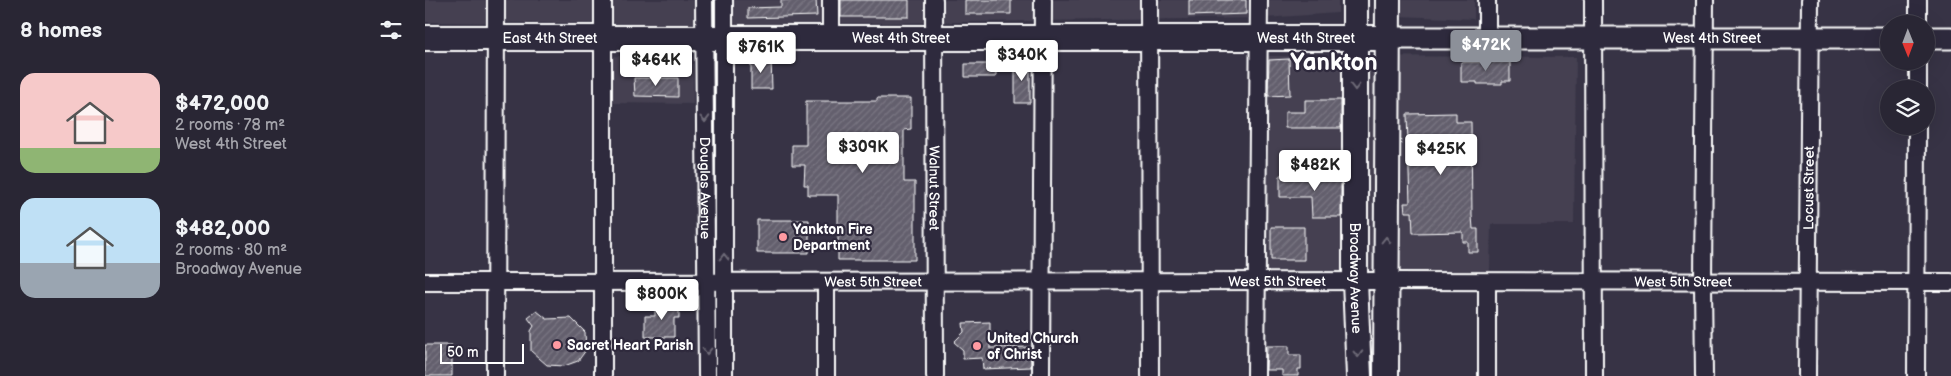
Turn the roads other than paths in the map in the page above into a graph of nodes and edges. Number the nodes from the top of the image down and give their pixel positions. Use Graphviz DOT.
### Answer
graph roads {
  1 [pos="496,0"];
  2 [pos="603,0"];
  3 [pos="704,0"];
  4 [pos="723,0"];
  5 [pos="831,0"];
  6 [pos="934,0"];
  7 [pos="1043,0"];
  8 [pos="1149,0"];
  9 [pos="1259,0"];
  10 [pos="1355,0"];
  11 [pos="1388,0"];
  12 [pos="1487,0"];
  13 [pos="1593,0"];
  14 [pos="1705,0"];
  15 [pos="1809,0"];
  16 [pos="1917,0"];
  17 [pos="1918,15"];
  18 [pos="425,38"];
  19 [pos="496,38"];
  20 [pos="603,38"];
  21 [pos="831,38"];
  22 [pos="934,38"];
  23 [pos="1043,38"];
  24 [pos="1150,38"];
  25 [pos="1259,38"];
  26 [pos="1355,38"];
  27 [pos="1388,38"];
  28 [pos="1810,38"];
  29 [pos="1880,38"];
  30 [pos="1935,38"];
  31 [pos="1951,38"];
  32 [pos="714,39"];
  33 [pos="1487,39"];
  34 [pos="1593,39"];
  35 [pos="1705,39"];
  36 [pos="1917,135"];
  37 [pos="935,281"];
  38 [pos="1042,281"];
  39 [pos="1150,281"];
  40 [pos="1258,281"];
  41 [pos="1355,281"];
  42 [pos="1385,281"];
  43 [pos="425,282"];
  44 [pos="602,282"];
  45 [pos="706,282"];
  46 [pos="724,282"];
  47 [pos="826,282"];
  48 [pos="1487,282"];
  49 [pos="1594,282"];
  50 [pos="1703,282"];
  51 [pos="1807,282"];
  52 [pos="1916,282"];
  53 [pos="1951,282"];
  54 [pos="495,283"];
  55 [pos="495,376"];
  56 [pos="603,376"];
  57 [pos="707,376"];
  58 [pos="724,376"];
  59 [pos="827,376"];
  60 [pos="935,376"];
  61 [pos="1041,376"];
  62 [pos="1150,376"];
  63 [pos="1255,376"];
  64 [pos="1359,376"];
  65 [pos="1386,376"];
  66 [pos="1487,376"];
  67 [pos="1594,376"];
  68 [pos="1704,376"];
  69 [pos="1807,376"];
  70 [pos="1916,376"];
  1 -- 19 [label="street"];
  2 -- 20 [label="street"];
  3 -- 32 [label="street, Douglas Avenue"];
  4 -- 32 [label="street, Douglas Avenue"];
  5 -- 21 [label="street"];
  6 -- 22 [label="street, Walnut Street"];
  7 -- 23 [label="street"];
  8 -- 24 [label="street"];
  9 -- 25 [label="street"];
  10 -- 26 [label="highway, Broadway Avenue"];
  11 -- 27 [label="highway, Broadway Avenue"];
  12 -- 33 [label="street"];
  13 -- 34 [label="street"];
  14 -- 35 [label="street"];
  15 -- 28 [label="street, Locust Street"];
  16 -- 17 [label="street"];
  18 -- 19 [label="highway, East 4th Street"];
  19 -- 20 [label="highway, East 4th Street"];
  19 -- 54 [label="street"];
  20 -- 32 [label="highway, East 4th Street"];
  20 -- 44 [label="street"];
  21 -- 22 [label="highway, West 4th Street"];
  21 -- 32 [label="highway, West 4th Street"];
  22 -- 23 [label="highway, West 4th Street"];
  22 -- 37 [label="street, Walnut Street"];
  23 -- 24 [label="highway, West 4th Street"];
  23 -- 38 [label="street"];
  24 -- 25 [label="highway, West 4th Street"];
  24 -- 39 [label="street"];
  25 -- 26 [label="highway, West 4th Street"];
  25 -- 40 [label="street"];
  26 -- 27 [label="highway, West 4th Street"];
  26 -- 41 [label="highway, Broadway Avenue, one-way"];
  27 -- 33 [label="main road, West 4th Street"];
  42 -- 27 [label="highway, Broadway Avenue, one-way"];
  28 -- 29 [label="main road, West 4th Street"];
  28 -- 35 [label="main road, West 4th Street"];
  28 -- 51 [label="street, Locust Street"];
  30 -- 31 [label="main road"];
  32 -- 45 [label="street, Douglas Avenue, one-way"];
  46 -- 32 [label="street, Douglas Avenue, one-way"];
  33 -- 34 [label="main road, West 4th Street"];
  34 -- 35 [label="main road, West 4th Street"];
  34 -- 49 [label="street"];
  35 -- 50 [label="street"];
  36 -- 52 [label="street"];
  37 -- 38 [label="street, West 5th Street"];
  37 -- 47 [label="street, West 5th Street"];
  37 -- 60 [label="street, Walnut Street"];
  38 -- 39 [label="street, West 5th Street"];
  38 -- 61 [label="street"];
  39 -- 40 [label="street, West 5th Street"];
  39 -- 62 [label="street"];
  40 -- 41 [label="street, West 5th Street"];
  40 -- 63 [label="street"];
  41 -- 42 [label="street, West 5th Street"];
  41 -- 64 [label="highway, Broadway Avenue, one-way"];
  42 -- 48 [label="street, West 5th Street"];
  42 -- 65 [label="highway, Broadway Avenue"];
  43 -- 54 [label="street, West 5th Street"];
  44 -- 45 [label="street, West 5th Street"];
  44 -- 54 [label="street, West 5th Street"];
  44 -- 56 [label="street"];
  45 -- 46 [label="street, West 5th Street"];
  45 -- 57 [label="street, Douglas Avenue, one-way"];
  46 -- 47 [label="street, West 5th Street"];
  46 -- 58 [label="street, Douglas Avenue"];
  47 -- 59 [label="street"];
  48 -- 49 [label="street, West 5th Street"];
  48 -- 66 [label="street"];
  49 -- 50 [label="street, West 5th Street"];
  49 -- 67 [label="street"];
  50 -- 51 [label="street, West 5th Street"];
  50 -- 68 [label="street"];
  51 -- 52 [label="street, West 5th Street"];
  51 -- 69 [label="street, Locust Street"];
  52 -- 53 [label="street, West 5th Street"];
  52 -- 70 [label="street"];
  54 -- 55 [label="street"];
}
